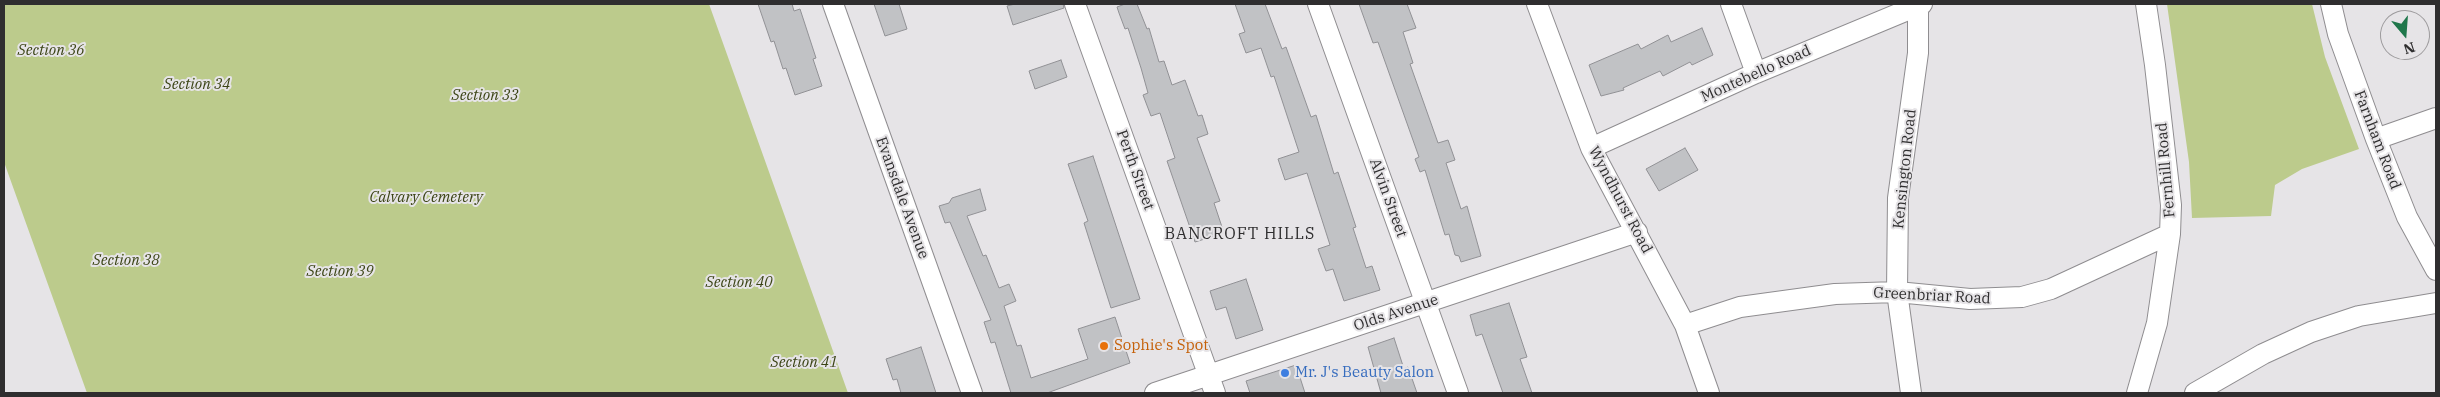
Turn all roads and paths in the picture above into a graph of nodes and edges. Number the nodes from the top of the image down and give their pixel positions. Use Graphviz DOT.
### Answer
graph roads {
  1 [pos="833,4"];
  2 [pos="1075,4"];
  3 [pos="1318,4"];
  4 [pos="1537,4"];
  5 [pos="1731,4"];
  6 [pos="1919,4"];
  7 [pos="2146,4"];
  8 [pos="2331,4"];
  9 [pos="1756,74"];
  10 [pos="2436,118"];
  11 [pos="2376,139"];
  12 [pos="1591,148"];
  13 [pos="1637,232"];
  14 [pos="2170,234"];
  15 [pos="2436,270"];
  16 [pos="1897,292"];
  17 [pos="1426,303"];
  18 [pos="2436,303"];
  19 [pos="1685,326"];
  20 [pos="1212,384"];
  21 [pos="972,393"];
  22 [pos="1155,393"];
  23 [pos="1458,393"];
  24 [pos="1709,393"];
  25 [pos="1911,393"];
  26 [pos="2137,393"];
  27 [pos="2195,393"];
  1 -- 21 [label="street, Evansdale Avenue"];
  2 -- 20 [label="street, Perth Street"];
  3 -- 17 [label="street, Alvin Street"];
  4 -- 12 [label="street, Wyndhurst Road"];
  5 -- 9 [label="street"];
  6 -- 9 [label="street, Montebello Road"];
  6 -- 16 [label="street, Kensington Road"];
  7 -- 14 [label="street, Fernhill Road"];
  8 -- 11 [label="street, Farnham Road"];
  9 -- 12 [label="street, Montebello Road"];
  10 -- 11 [label="street"];
  11 -- 15 [label="street, Farnham Road"];
  12 -- 13 [label="street, Wyndhurst Road"];
  13 -- 17 [label="street, Olds Avenue"];
  13 -- 19 [label="street, Wyndhurst Road"];
  14 -- 16 [label="street, Greenbriar Road"];
  14 -- 26 [label="street, Fernhill Road"];
  16 -- 19 [label="street, Greenbriar Road"];
  16 -- 25 [label="street, Kensington Road"];
  17 -- 20 [label="street, Olds Avenue"];
  17 -- 23 [label="street, Alvin Street"];
  18 -- 27 [label="street"];
  19 -- 24 [label="street, Wyndhurst Road"];
  20 -- 22 [label="street, Olds Avenue"];
}
